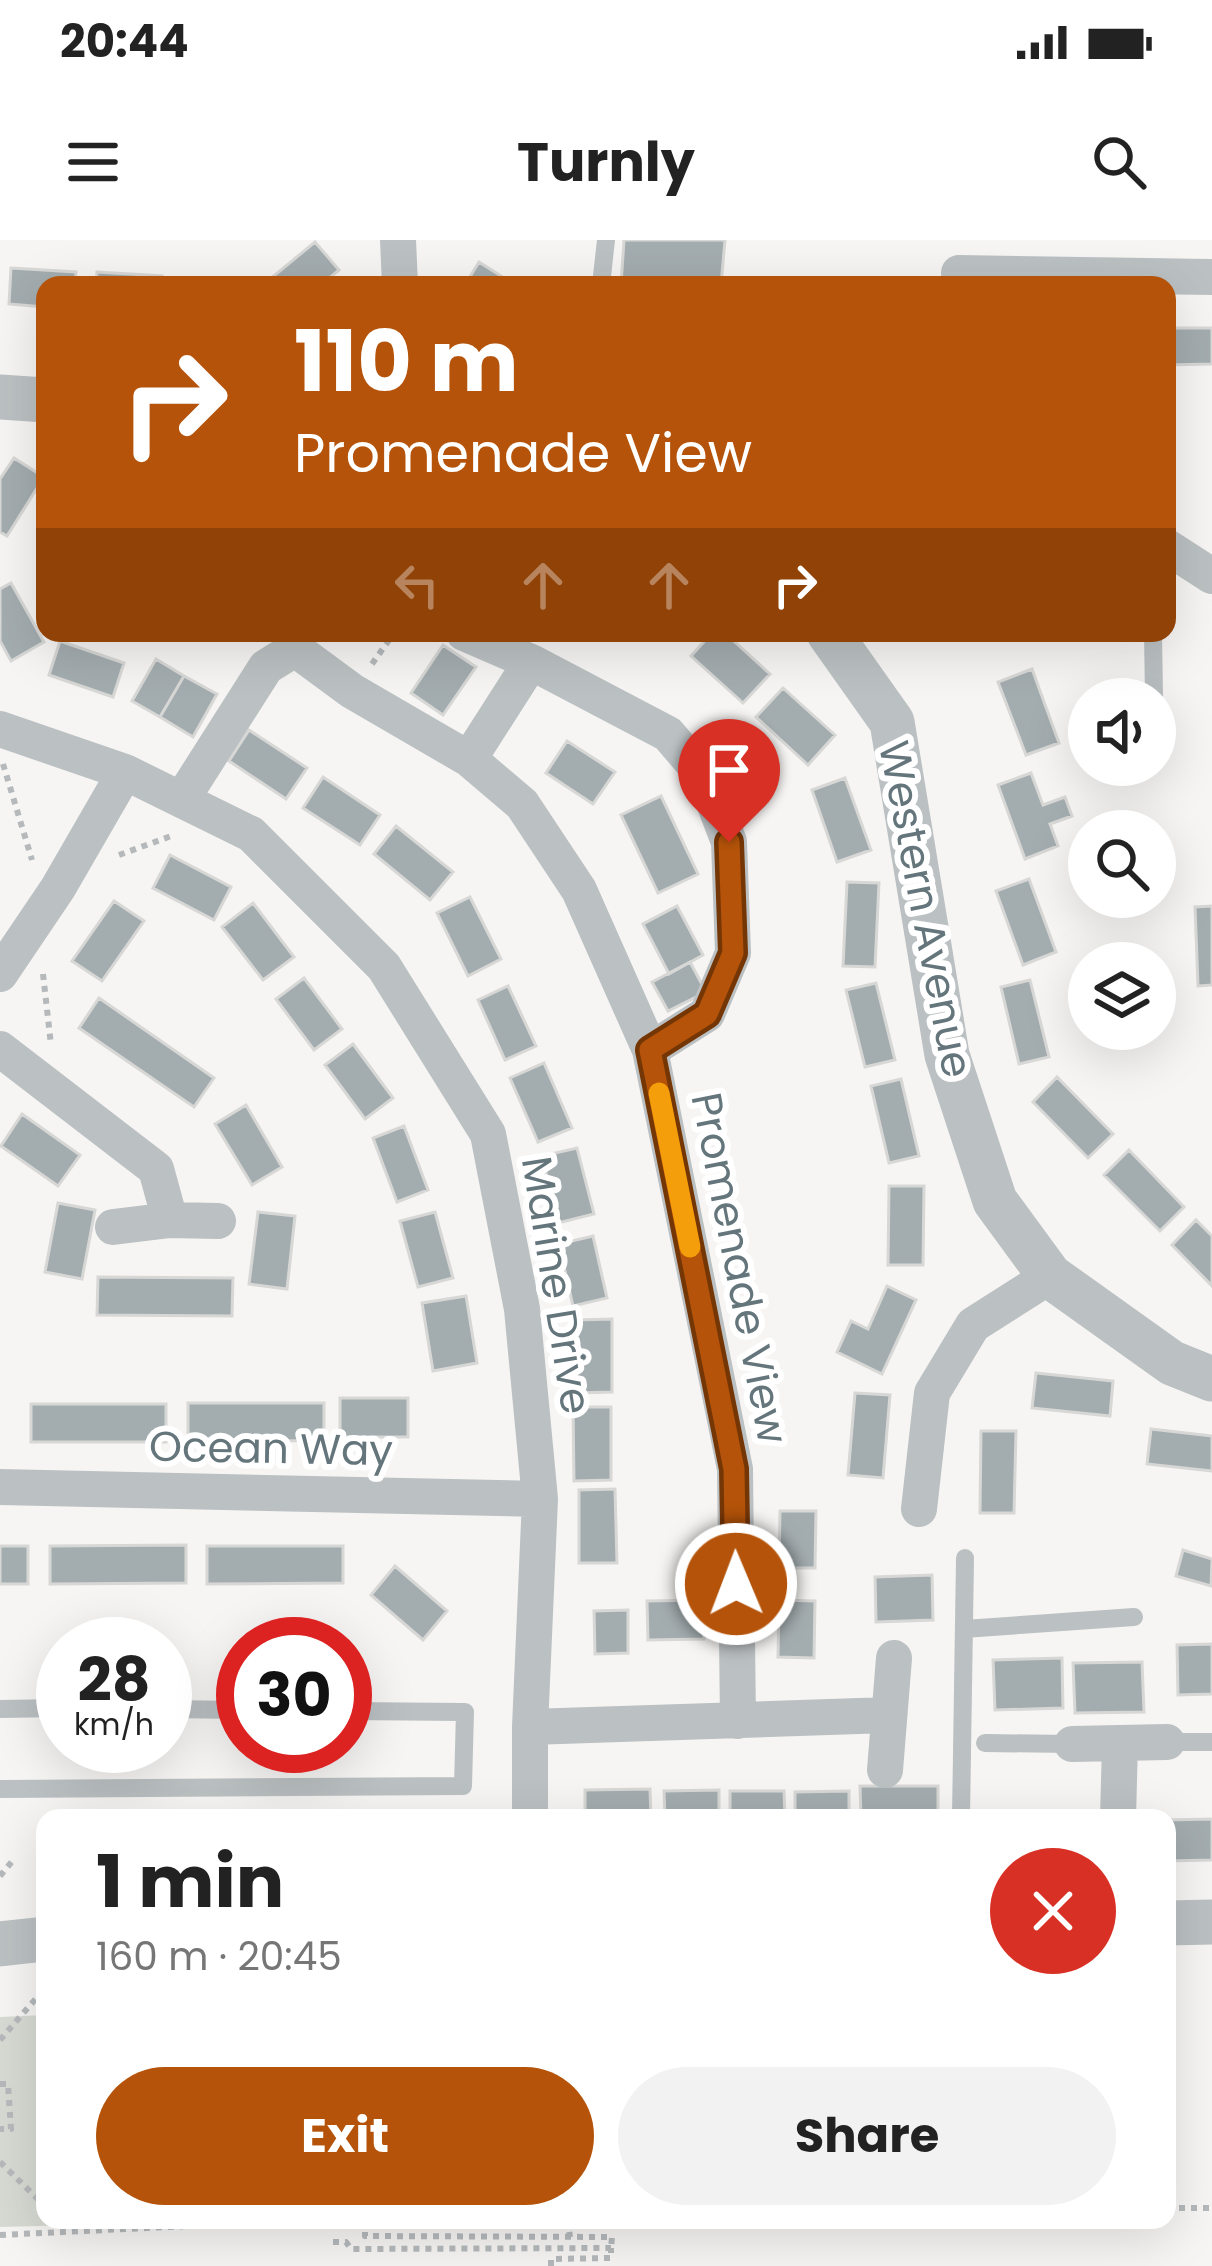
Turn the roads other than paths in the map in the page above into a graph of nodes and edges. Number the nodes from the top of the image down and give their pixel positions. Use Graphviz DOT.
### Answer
graph roads {
  1 [pos="398,240"];
  2 [pos="606,240"];
  3 [pos="959,266"];
  4 [pos="400,276"];
  5 [pos="602,276"];
  6 [pos="1212,277"];
  7 [pos="0,397"];
  8 [pos="36,399"];
  9 [pos="1176,554"];
  10 [pos="1212,576"];
  11 [pos="296,642"];
  12 [pos="298,642"];
  13 [pos="485,642"];
  14 [pos="836,642"];
  15 [pos="1153,642"];
  16 [pos="531,662"];
  17 [pos="1154,678"];
  18 [pos="3,730"];
  19 [pos="469,759"];
  20 [pos="125,772"];
  21 [pos="191,804"];
  22 [pos="10,959"];
  23 [pos="0,1049"];
  24 [pos="650,1050"];
  25 [pos="170,1220"];
  26 [pos="218,1221"];
  27 [pos="113,1227"];
  28 [pos="1051,1276"];
  29 [pos="1212,1378"];
  30 [pos="0,1487"];
  31 [pos="540,1498"];
  32 [pos="919,1509"];
  33 [pos="965,1558"];
  34 [pos="1134,1617"];
  35 [pos="964,1629"];
  36 [pos="894,1658"];
  37 [pos="36,1708"];
  38 [pos="0,1709"];
  39 [pos="372,1711"];
  40 [pos="889,1715"];
  41 [pos="739,1720"];
  42 [pos="530,1727"];
  43 [pos="1167,1742"];
  44 [pos="1212,1742"];
  45 [pos="985,1743"];
  46 [pos="1120,1743"];
  47 [pos="1072,1744"];
  48 [pos="885,1770"];
  49 [pos="0,1789"];
  50 [pos="530,1809"];
  51 [pos="961,1809"];
  52 [pos="1118,1809"];
  53 [pos="1212,1922"];
  54 [pos="1176,1923"];
  55 [pos="36,1940"];
  56 [pos="0,1944"];
  1 -- 4 [label="street"];
  2 -- 5 [label="lane"];
  3 -- 6 [label="street"];
  7 -- 8 [label="street"];
  9 -- 10 [label="street"];
  11 -- 21 [label="street, Promenade View"];
  12 -- 19 [label="street, Promenade View"];
  13 -- 16 [label="street, Promenade View"];
  14 -- 28 [label="street, Western Avenue"];
  15 -- 17 [label="lane"];
  16 -- 19 [label="street"];
  16 -- 24 [label="street, Promenade View"];
  18 -- 20 [label="street, Marine Drive"];
  19 -- 24 [label="street, Promenade View"];
  20 -- 21 [label="street, Marine Drive"];
  20 -- 22 [label="street"];
  21 -- 31 [label="street, Marine Drive"];
  23 -- 25 [label="street"];
  24 -- 41 [label="street, Promenade View"];
  25 -- 26 [label="street"];
  25 -- 27 [label="street"];
  28 -- 29 [label="street, Western Avenue"];
  28 -- 32 [label="street"];
  30 -- 31 [label="street, Ocean Way"];
  31 -- 42 [label="street, Marine Drive"];
  33 -- 35 [label="lane"];
  34 -- 35 [label="lane"];
  35 -- 51 [label="lane"];
  36 -- 40 [label="street"];
  37 -- 38 [label="lane"];
  39 -- 49 [label="lane"];
  40 -- 41 [label="street"];
  40 -- 48 [label="street"];
  41 -- 42 [label="street"];
  42 -- 50 [label="street, Marine Drive"];
  43 -- 44 [label="lane"];
  43 -- 46 [label="street"];
  45 -- 47 [label="lane"];
  46 -- 47 [label="street"];
  46 -- 52 [label="street"];
  53 -- 54 [label="street"];
  55 -- 56 [label="street"];
}
